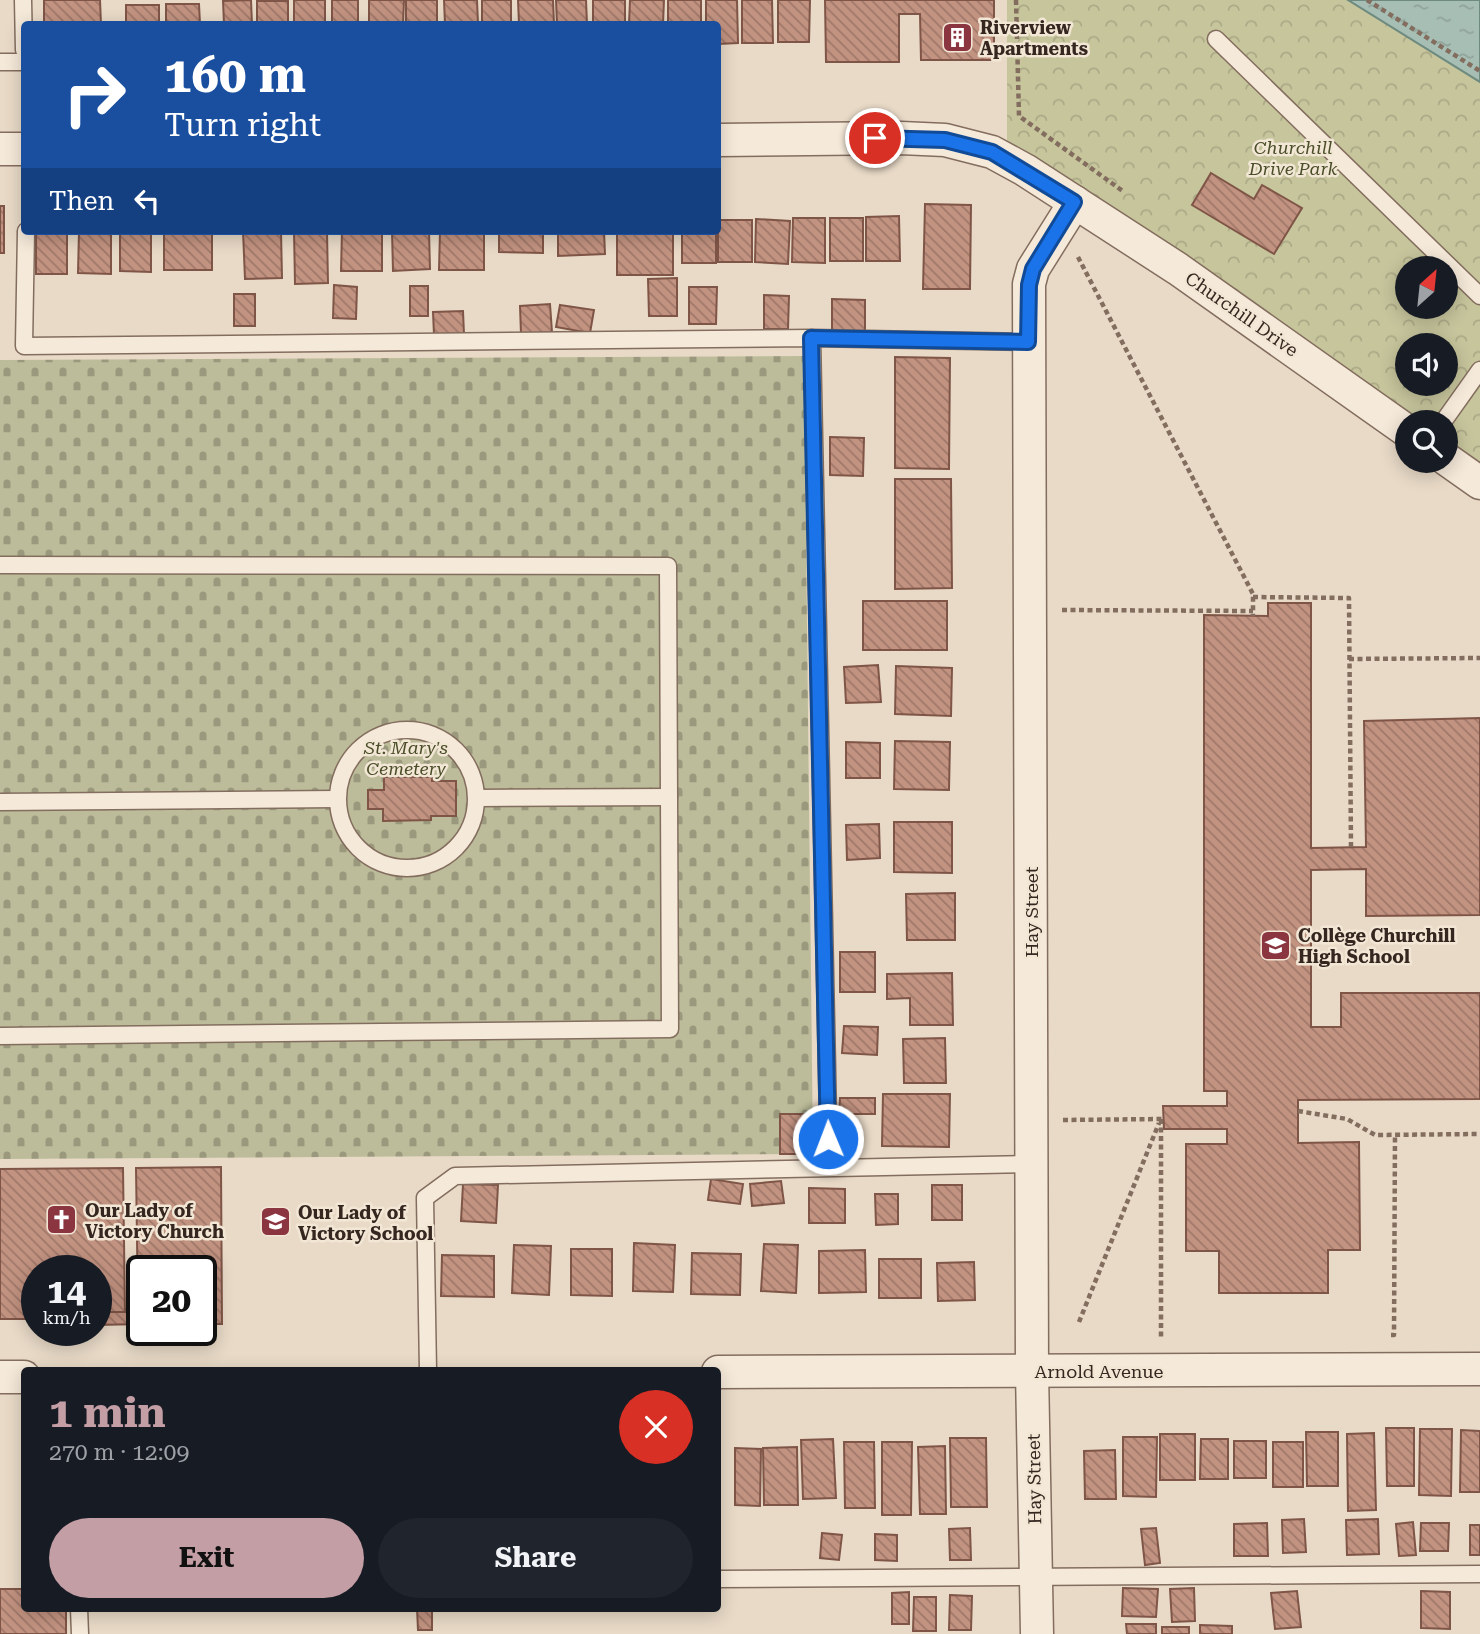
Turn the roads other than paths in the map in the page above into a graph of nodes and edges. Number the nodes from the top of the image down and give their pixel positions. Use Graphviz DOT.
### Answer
graph roads {
  1 [pos="23,0"];
  2 [pos="23,21"];
  3 [pos="1216,39"];
  4 [pos="0,62"];
  5 [pos="21,62"];
  6 [pos="721,140"];
  7 [pos="0,149"];
  8 [pos="21,149"];
  9 [pos="1074,202"];
  10 [pos="26,235"];
  11 [pos="1480,296"];
  12 [pos="811,338"];
  13 [pos="1028,342"];
  14 [pos="1480,370"];
  15 [pos="1452,410"];
  16 [pos="1395,423"];
  17 [pos="1458,467"];
  18 [pos="1480,483"];
  19 [pos="0,565"];
  20 [pos="669,797"];
  21 [pos="477,798"];
  22 [pos="336,799"];
  23 [pos="0,802"];
  24 [pos="0,1036"];
  25 [pos="1032,1164"];
  26 [pos="829,1166"];
  27 [pos="428,1367"];
  28 [pos="1480,1368"];
  29 [pos="1032,1371"];
  30 [pos="721,1372"];
  31 [pos="0,1377"];
  32 [pos="21,1377"];
  33 [pos="1480,1574"];
  34 [pos="1035,1575"];
  35 [pos="721,1578"];
  36 [pos="79,1612"];
  37 [pos="80,1634"];
  38 [pos="1037,1634"];
  1 -- 2 [label="lane"];
  3 -- 11 [label="lane"];
  4 -- 5 [label="lane"];
  6 -- 9 [label="street, Churchill Drive"];
  7 -- 8 [label="street"];
  9 -- 13 [label="street, Hay Street"];
  9 -- 16 [label="street, Churchill Drive"];
  10 -- 12 [label="lane"];
  12 -- 13 [label="lane"];
  12 -- 26 [label="lane"];
  13 -- 25 [label="street, Hay Street"];
  14 -- 15 [label="lane"];
  17 -- 18 [label="street"];
  19 -- 20 [label="lane"];
  20 -- 21 [label="lane"];
  20 -- 24 [label="lane"];
  21 -- 22 [label="lane"];
  21 -- 22 [label="lane"];
  22 -- 23 [label="lane"];
  25 -- 26 [label="lane"];
  25 -- 29 [label="street, Hay Street"];
  26 -- 27 [label="lane"];
  28 -- 29 [label="street, Arnold Avenue"];
  29 -- 30 [label="street, Arnold Avenue"];
  29 -- 34 [label="street, Hay Street"];
  31 -- 32 [label="street"];
  33 -- 34 [label="lane"];
  34 -- 35 [label="lane"];
  34 -- 38 [label="street, Hay Street"];
  36 -- 37 [label="lane"];
}
